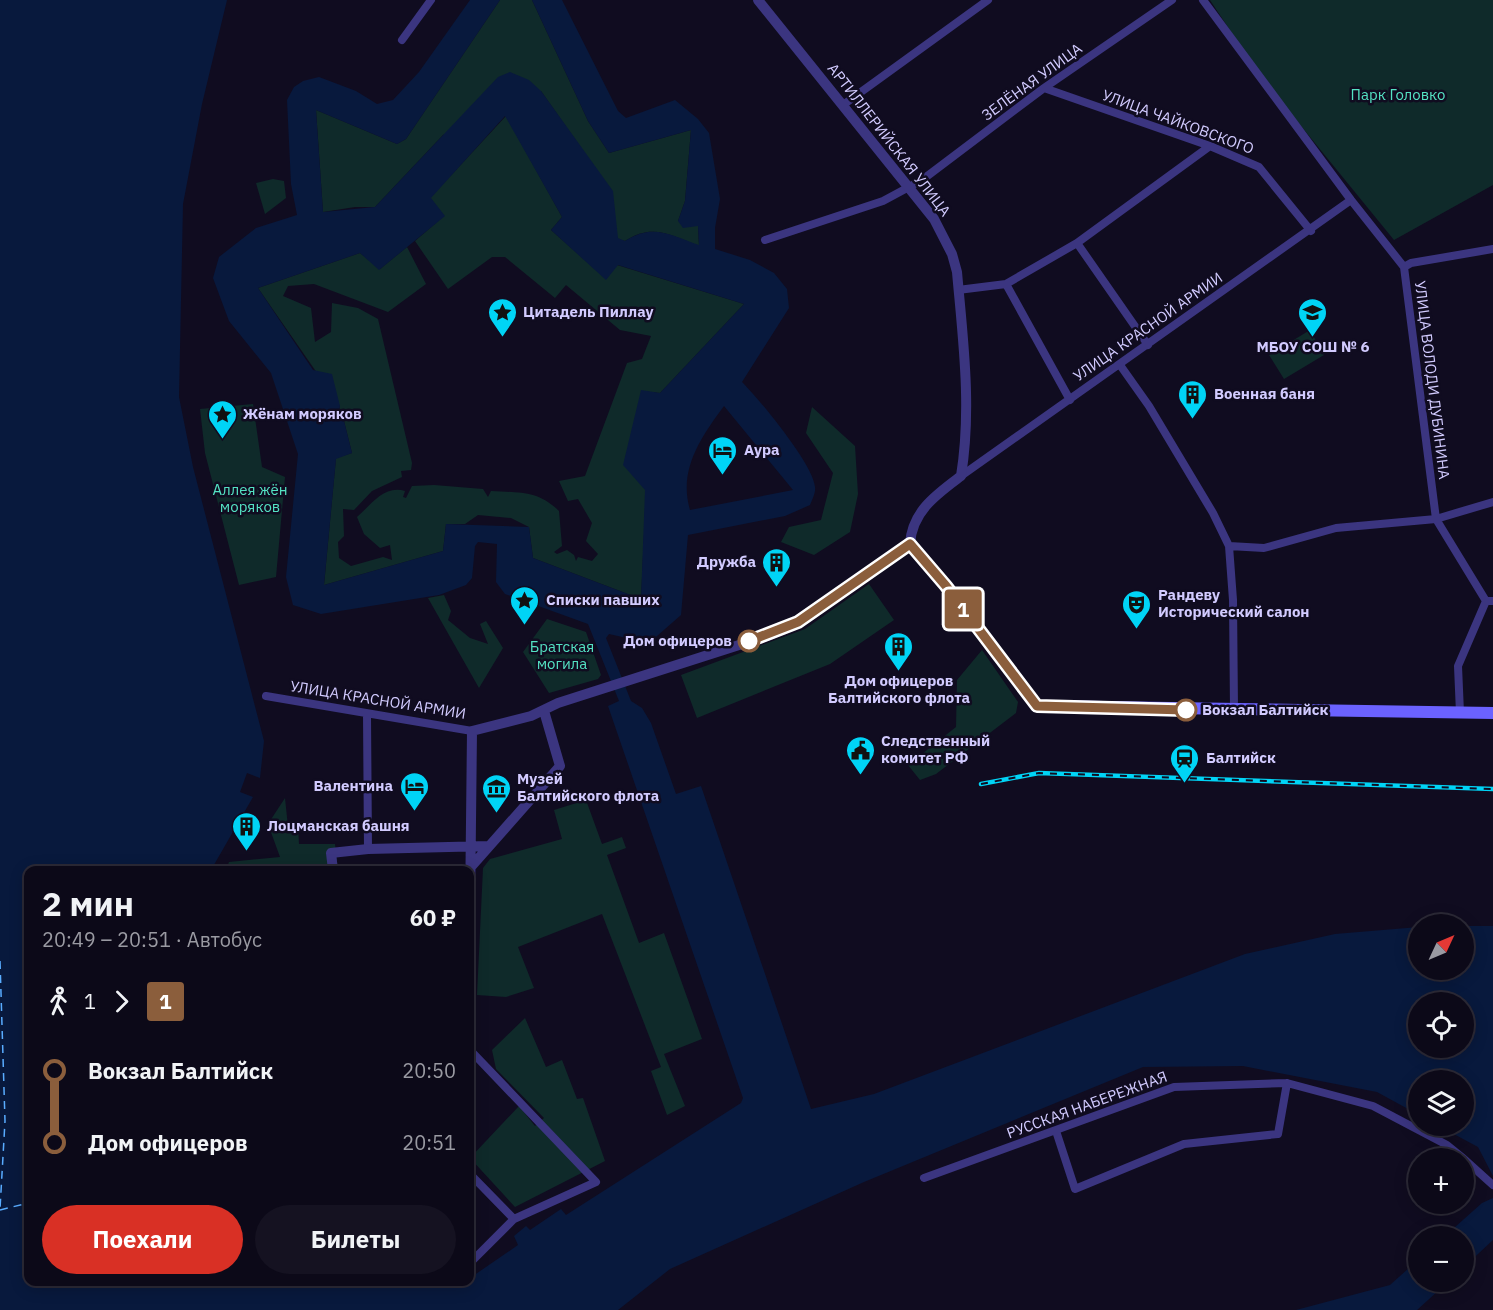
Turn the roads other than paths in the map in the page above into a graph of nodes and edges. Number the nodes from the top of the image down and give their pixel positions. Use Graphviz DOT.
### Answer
graph roads {
  1 [pos="431,0"];
  2 [pos="758,0"];
  3 [pos="988,0"];
  4 [pos="1172,0"];
  5 [pos="1203,0"];
  6 [pos="402,40"];
  7 [pos="1044,88"];
  8 [pos="843,105"];
  9 [pos="1210,146"];
  10 [pos="909,187"];
  11 [pos="1351,200"];
  12 [pos="1311,231"];
  13 [pos="765,240"];
  14 [pos="1077,243"];
  15 [pos="1493,249"];
  16 [pos="1404,267"];
  17 [pos="1006,284"];
  18 [pos="958,290"];
  19 [pos="1148,345"];
  20 [pos="1120,364"];
  21 [pos="1070,400"];
  22 [pos="961,476"];
  23 [pos="1493,502"];
  24 [pos="1436,519"];
  25 [pos="910,544"];
  26 [pos="1229,546"];
  27 [pos="1489,601"];
  28 [pos="266,696"];
  29 [pos="1234,710"];
  30 [pos="544,711"];
  31 [pos="1460,712"];
  32 [pos="1493,713"];
  33 [pos="367,714"];
  34 [pos="472,731"];
  35 [pos="470,846"];
  36 [pos="489,846"];
  37 [pos="368,849"];
  38 [pos="333,866"];
  39 [pos="470,866"];
  40 [pos="472,866"];
  41 [pos="474,1054"];
  42 [pos="1287,1083"];
  43 [pos="1056,1131"];
  44 [pos="1451,1148"];
  45 [pos="1474,1169"];
  46 [pos="474,1178"];
  47 [pos="924,1178"];
  48 [pos="1493,1185"];
  49 [pos="514,1219"];
  50 [pos="474,1259"];
  1 -- 6 [label="street"];
  2 -- 8 [label="street, АРТИЛЛЕРИЙСКАЯ УЛИЦА"];
  3 -- 8 [label="street"];
  4 -- 7 [label="street, ЗЕЛЁНАЯ УЛИЦА"];
  5 -- 11 [label="street, УЛИЦА ВОЛОДИ ДУБИНИНА"];
  7 -- 9 [label="street, УЛИЦА ЧАЙКОВСКОГО"];
  7 -- 10 [label="street, ЗЕЛЁНАЯ УЛИЦА"];
  8 -- 10 [label="street, АРТИЛЛЕРИЙСКАЯ УЛИЦА"];
  9 -- 12 [label="street, УЛИЦА ЧАЙКОВСКОГО"];
  9 -- 14 [label="street"];
  10 -- 13 [label="street, ЗЕЛЁНАЯ УЛИЦА"];
  10 -- 18 [label="street, АРТИЛЛЕРИЙСКАЯ УЛИЦА"];
  11 -- 12 [label="street, УЛИЦА КРАСНОЙ АРМИИ"];
  11 -- 16 [label="street, УЛИЦА ВОЛОДИ ДУБИНИНА"];
  12 -- 19 [label="street, УЛИЦА КРАСНОЙ АРМИИ"];
  14 -- 17 [label="street"];
  14 -- 19 [label="street"];
  15 -- 16 [label="street"];
  16 -- 24 [label="street, УЛИЦА ВОЛОДИ ДУБИНИНА"];
  17 -- 18 [label="street"];
  17 -- 21 [label="street"];
  18 -- 22 [label="street, АРТИЛЛЕРИЙСКАЯ УЛИЦА"];
  19 -- 20 [label="street, УЛИЦА КРАСНОЙ АРМИИ"];
  20 -- 21 [label="street, УЛИЦА КРАСНОЙ АРМИИ"];
  20 -- 26 [label="street"];
  21 -- 22 [label="street, УЛИЦА КРАСНОЙ АРМИИ"];
  22 -- 25 [label="street"];
  23 -- 24 [label="street"];
  24 -- 26 [label="street"];
  24 -- 27 [label="street, УЛИЦА ВОЛОДИ ДУБИНИНА"];
  25 -- 29 [label="main road"];
  25 -- 30 [label="street, УЛИЦА КРАСНОЙ АРМИИ"];
  26 -- 29 [label="street"];
  27 -- 31 [label="street"];
  28 -- 33 [label="street, УЛИЦА КРАСНОЙ АРМИИ"];
  29 -- 31 [label="main road"];
  30 -- 34 [label="street, УЛИЦА КРАСНОЙ АРМИИ"];
  30 -- 36 [label="street"];
  31 -- 32 [label="main road"];
  33 -- 34 [label="street, УЛИЦА КРАСНОЙ АРМИИ"];
  33 -- 37 [label="street"];
  34 -- 35 [label="street"];
  35 -- 36 [label="street"];
  35 -- 37 [label="street"];
  35 -- 39 [label="street"];
  36 -- 40 [label="street"];
  37 -- 38 [label="street"];
  41 -- 49 [label="street"];
  42 -- 43 [label="street, РУССКАЯ НАБЕРЕЖНАЯ"];
  42 -- 43 [label="street"];
  42 -- 44 [label="street, РУССКАЯ НАБЕРЕЖНАЯ"];
  43 -- 47 [label="street, РУССКАЯ НАБЕРЕЖНАЯ"];
  45 -- 48 [label="street, РУССКАЯ НАБЕРЕЖНАЯ"];
  46 -- 49 [label="street"];
  49 -- 50 [label="street"];
}
